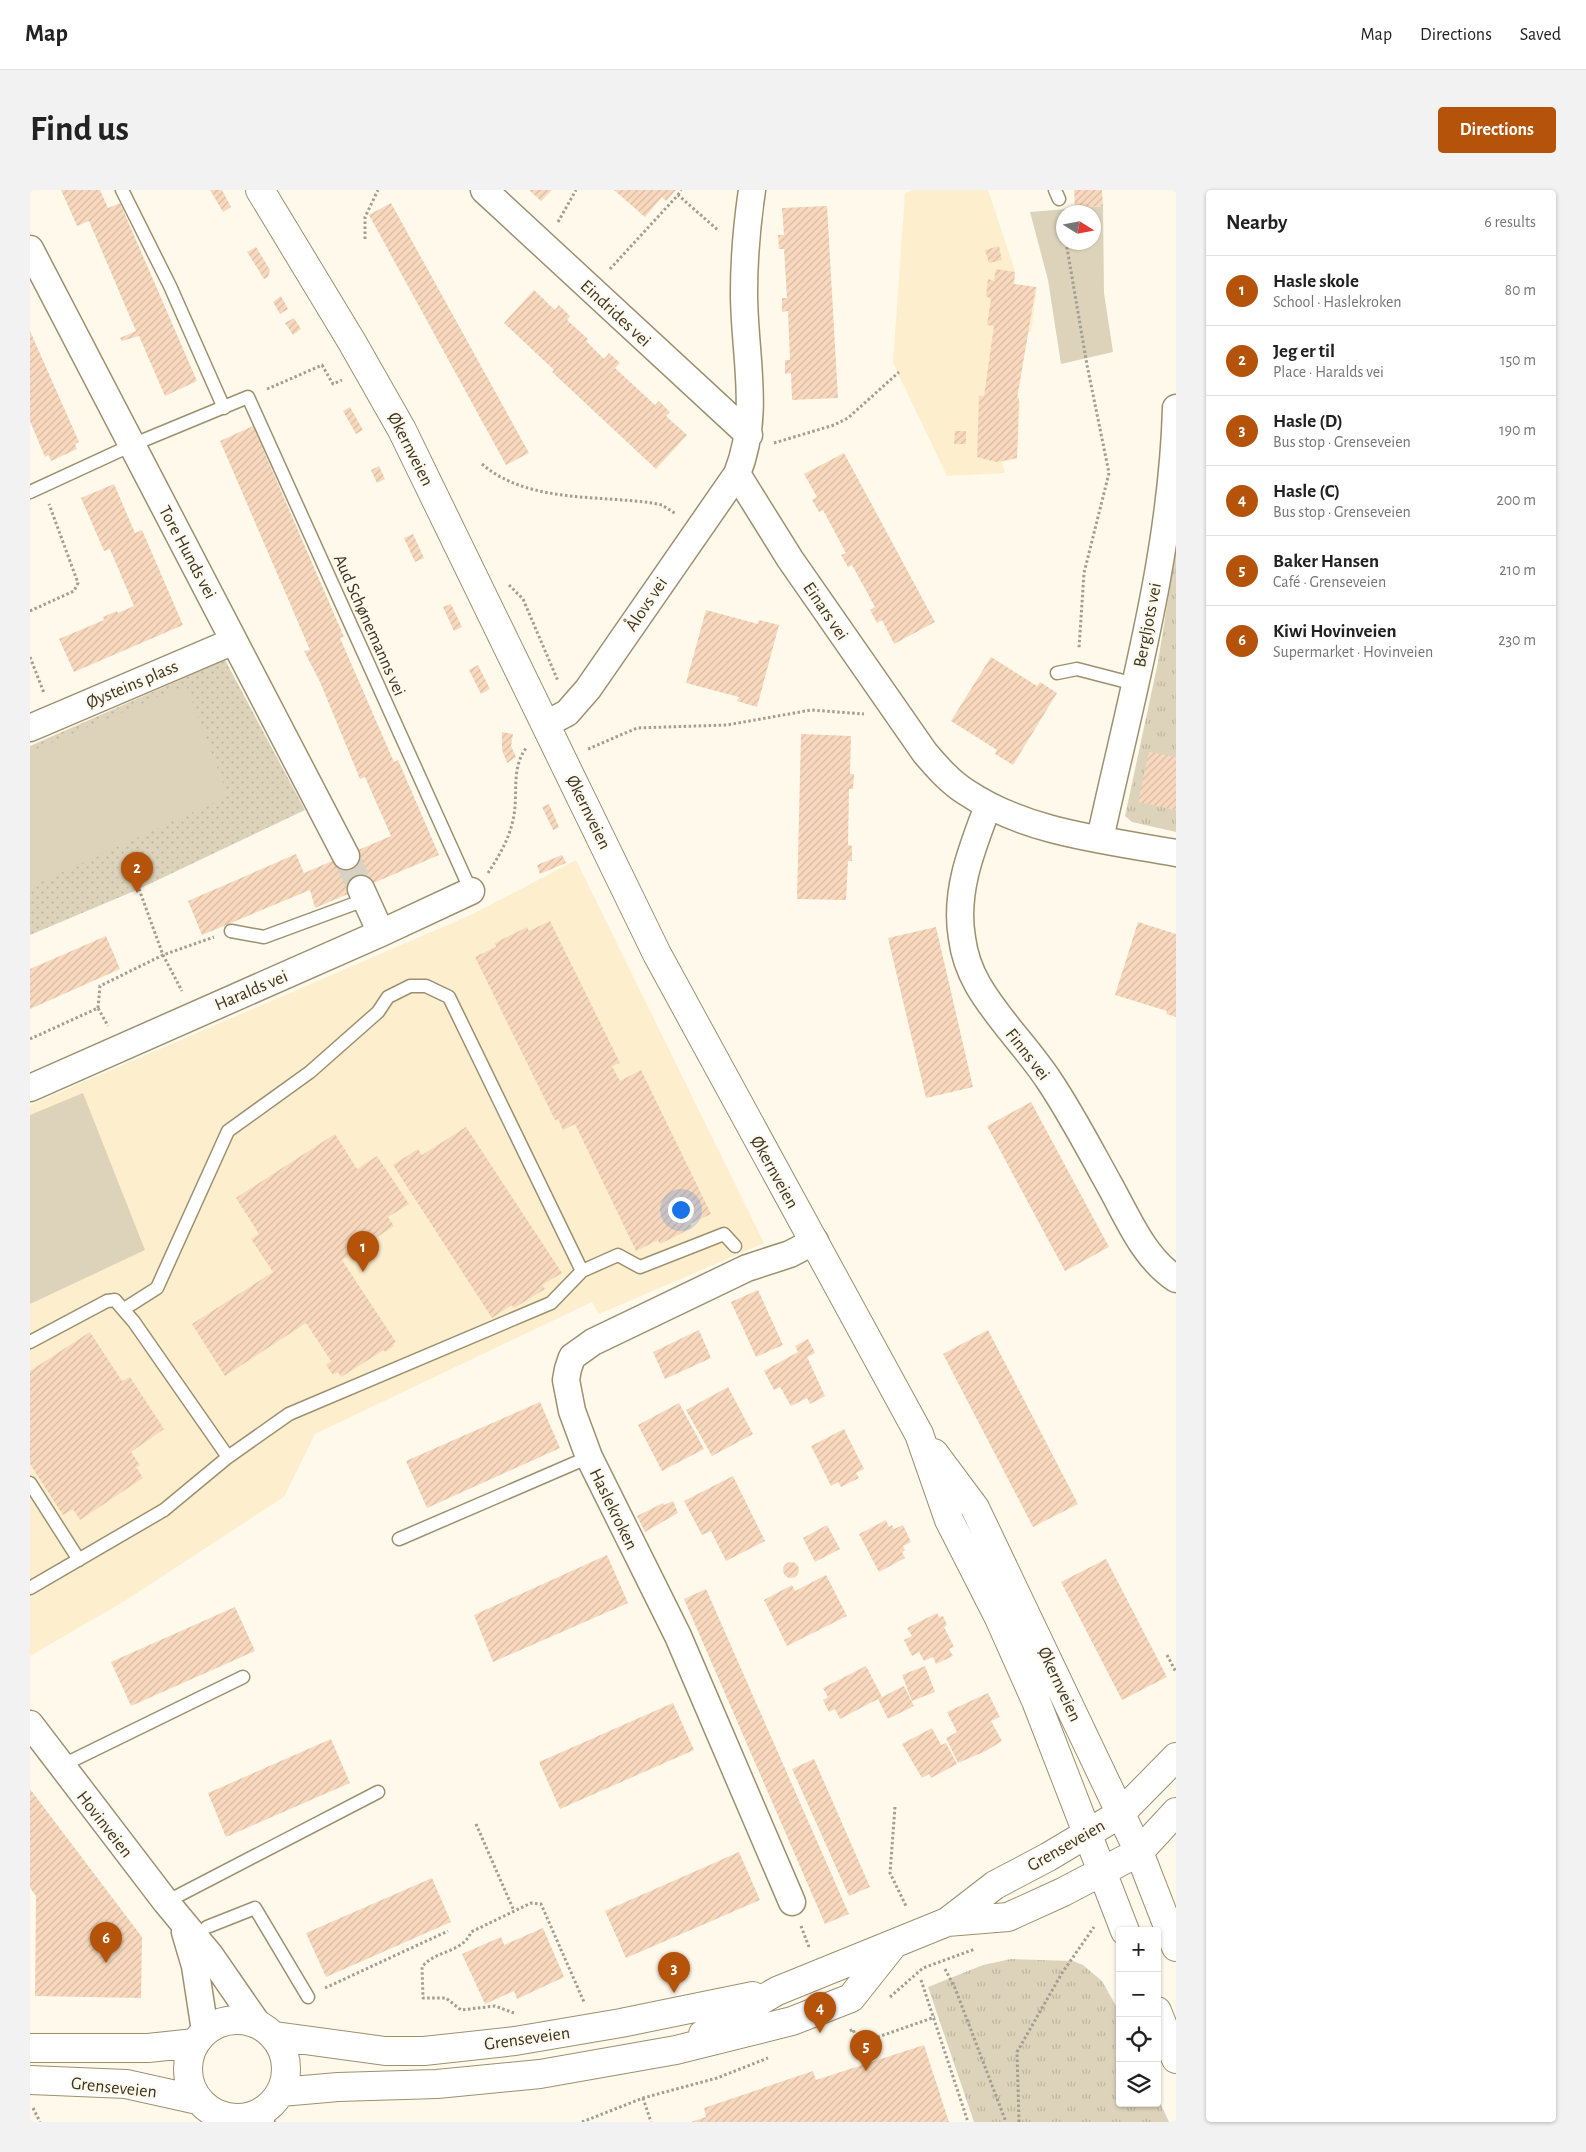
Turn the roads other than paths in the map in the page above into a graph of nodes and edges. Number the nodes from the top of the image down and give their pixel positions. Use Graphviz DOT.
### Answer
graph roads {
  1 [pos="122,190"];
  2 [pos="260,190"];
  3 [pos="484,190"];
  4 [pos="752,190"];
  5 [pos="30,249"];
  6 [pos="224,408"];
  7 [pos="1176,408"];
  8 [pos="760,439"];
  9 [pos="132,445"];
  10 [pos="737,474"];
  11 [pos="30,492"];
  12 [pos="234,641"];
  13 [pos="1057,673"];
  14 [pos="1135,684"];
  15 [pos="30,728"];
  16 [pos="538,734"];
  17 [pos="988,806"];
  18 [pos="1100,839"];
  19 [pos="1176,853"];
  20 [pos="346,856"];
  21 [pos="471,891"];
  22 [pos="364,894"];
  23 [pos="231,931"];
  24 [pos="381,933"];
  25 [pos="30,1088"];
  26 [pos="815,1241"];
  27 [pos="735,1246"];
  28 [pos="582,1271"];
  29 [pos="1176,1280"];
  30 [pos="124,1309"];
  31 [pos="30,1342"];
  32 [pos="920,1434"];
  33 [pos="228,1457"];
  34 [pos="589,1457"];
  35 [pos="30,1483"];
  36 [pos="399,1540"];
  37 [pos="79,1560"];
  38 [pos="30,1588"];
  39 [pos="243,1677"];
  40 [pos="31,1730"];
  41 [pos="1176,1757"];
  42 [pos="61,1766"];
  43 [pos="378,1792"];
  44 [pos="1176,1812"];
  45 [pos="1120,1814"];
  46 [pos="1088,1834"];
  47 [pos="1139,1852"];
  48 [pos="1102,1874"];
  49 [pos="792,1902"];
  50 [pos="174,1912"];
  51 [pos="947,1922"];
  52 [pos="208,1927"];
  53 [pos="1123,1927"];
  54 [pos="893,1945"];
  55 [pos="1176,1948"];
  56 [pos="777,1991"];
  57 [pos="308,1997"];
  58 [pos="1159,2017"];
  59 [pos="266,2030"];
  60 [pos="200,2037"];
  61 [pos="30,2048"];
  62 [pos="676,2050"];
  63 [pos="1176,2059"];
  64 [pos="30,2080"];
  65 [pos="272,2107"];
  66 [pos="212,2112"];
  1 -- 6 [label="lane"];
  2 -- 16 [label="main road, Økernveien"];
  3 -- 8 [label="street, Eindrides vei"];
  4 -- 8 [label="street"];
  5 -- 9 [label="street, Tore Hunds vei"];
  6 -- 9 [label="lane"];
  6 -- 21 [label="lane, Aud Schønemanns vei"];
  7 -- 14 [label="street, Bergljots vei"];
  8 -- 10 [label="street"];
  9 -- 11 [label="lane"];
  9 -- 12 [label="street, Tore Hunds vei"];
  10 -- 16 [label="street, Ålovs vei"];
  10 -- 17 [label="street, Einars vei"];
  12 -- 15 [label="street, Øysteins plass"];
  12 -- 20 [label="street, Tore Hunds vei"];
  13 -- 14 [label="lane"];
  14 -- 18 [label="street, Bergljots vei"];
  16 -- 26 [label="main road, Økernveien"];
  17 -- 18 [label="street, Einars vei"];
  17 -- 29 [label="street, Finns vei"];
  18 -- 19 [label="street, Einars vei"];
  21 -- 24 [label="street, Haralds vei"];
  22 -- 23 [label="lane"];
  22 -- 24 [label="street"];
  24 -- 25 [label="street, Haralds vei"];
  26 -- 32 [label="main road, Økernveien"];
  26 -- 34 [label="street, Haslekroken"];
  27 -- 28 [label="lane"];
  28 -- 30 [label="lane"];
  28 -- 33 [label="lane"];
  30 -- 31 [label="lane"];
  30 -- 33 [label="lane"];
  32 -- 45 [label="main road, Økernveien"];
  32 -- 46 [label="main road, Økernveien"];
  33 -- 37 [label="lane"];
  34 -- 36 [label="lane"];
  34 -- 49 [label="street, Haslekroken"];
  35 -- 37 [label="lane"];
  37 -- 38 [label="lane"];
  39 -- 42 [label="lane"];
  40 -- 42 [label="street, Hovinveien"];
  41 -- 45 [label="main road, Grenseveien"];
  42 -- 50 [label="street, Hovinveien"];
  43 -- 50 [label="lane"];
  44 -- 47 [label="main road, Grenseveien"];
  45 -- 46 [label="main road, Grenseveien"];
  45 -- 47 [label="main road, Økernveien"];
  46 -- 48 [label="main road, Økernveien"];
  46 -- 51 [label="main road, Grenseveien"];
  47 -- 48 [label="main road, Grenseveien"];
  47 -- 55 [label="main road, Økernveien"];
  48 -- 51 [label="main road, Grenseveien"];
  48 -- 53 [label="main road, Økernveien"];
  50 -- 59 [label="street, Hovinveien"];
  50 -- 60 [label="street, Hovinveien"];
  51 -- 54 [label="main road, Grenseveien"];
  52 -- 57 [label="lane"];
  54 -- 56 [label="main road, Grenseveien"];
  54 -- 62 [label="main road, Grenseveien"];
  56 -- 59 [label="main road, Grenseveien"];
  56 -- 62 [label="main road, Grenseveien"];
  58 -- 63 [label="main road"];
  59 -- 60 [label="main road"];
  59 -- 65 [label="main road"];
  60 -- 61 [label="main road, Grenseveien"];
  60 -- 66 [label="main road"];
  62 -- 65 [label="main road, Grenseveien"];
  64 -- 66 [label="main road, Grenseveien"];
  65 -- 66 [label="main road"];
}
